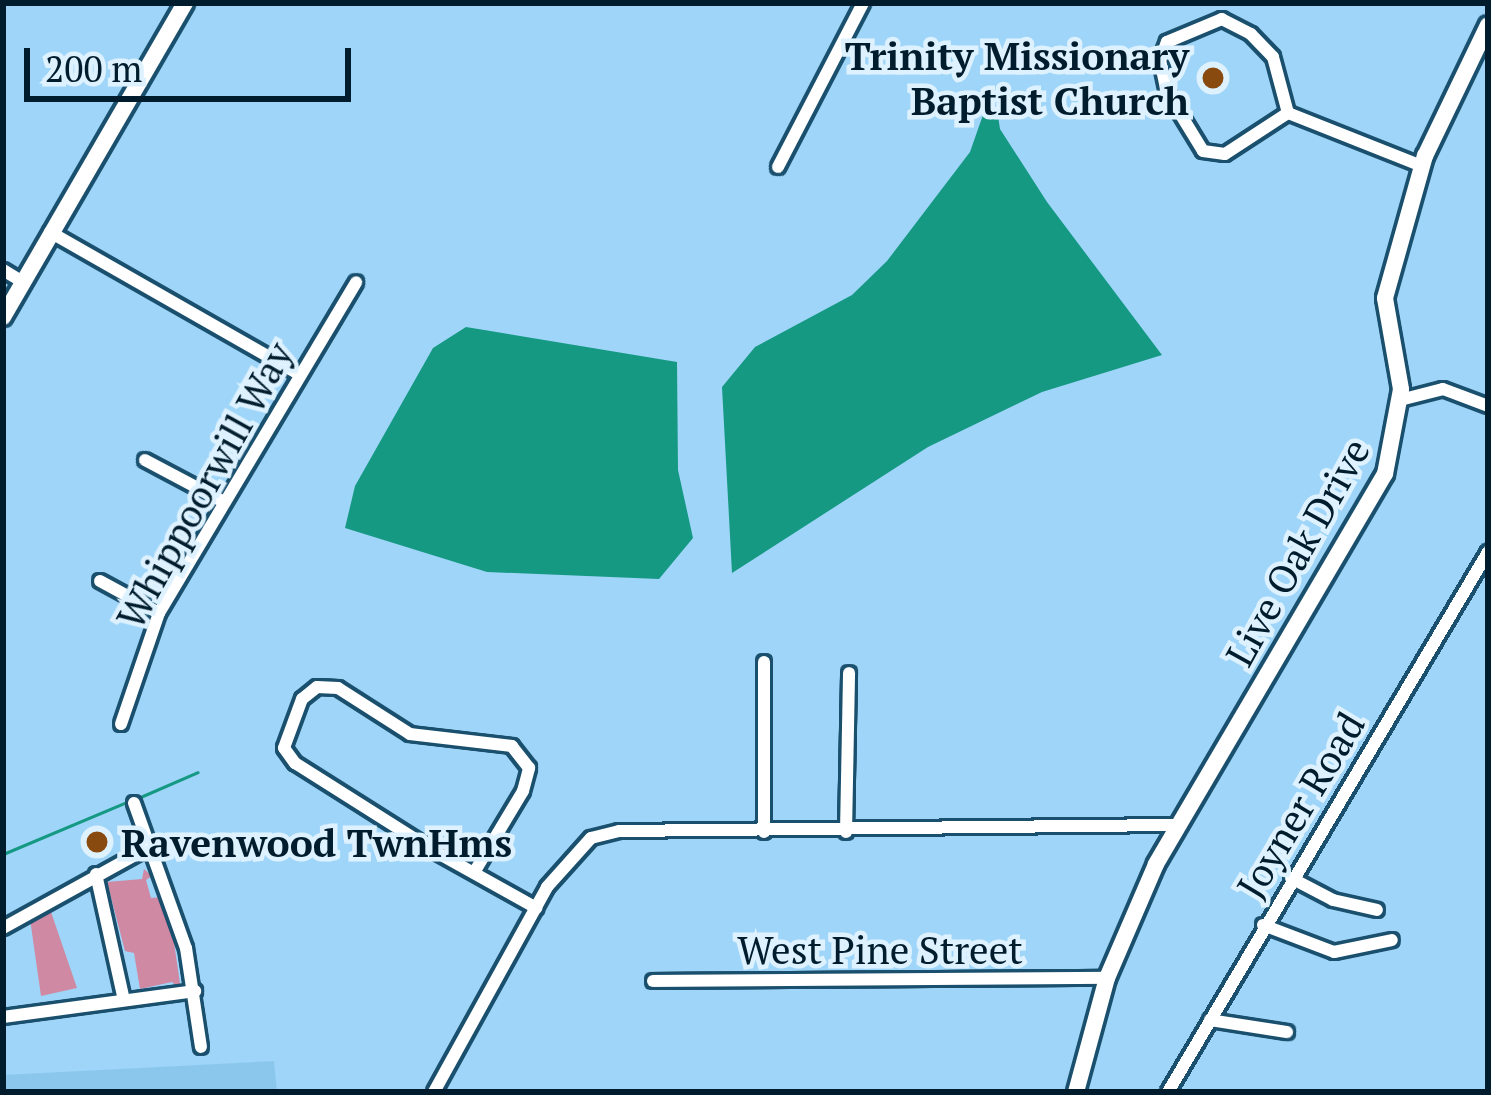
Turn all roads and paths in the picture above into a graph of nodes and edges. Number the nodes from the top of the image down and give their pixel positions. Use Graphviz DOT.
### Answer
graph roads {
  1 [pos="185,3"];
  2 [pos="863,3"];
  3 [pos="1488,25"];
  4 [pos="1288,113"];
  5 [pos="1422,166"];
  6 [pos="778,167"];
  7 [pos="50,232"];
  8 [pos="3,270"];
  9 [pos="23,281"];
  10 [pos="356,282"];
  11 [pos="3,316"];
  12 [pos="297,373"];
  13 [pos="1400,400"];
  14 [pos="1488,406"];
  15 [pos="145,460"];
  16 [pos="222,501"];
  17 [pos="1488,552"];
  18 [pos="100,580"];
  19 [pos="159,613"];
  20 [pos="764,662"];
  21 [pos="849,673"];
  22 [pos="121,724"];
  23 [pos="134,803"];
  24 [pos="1177,825"];
  25 [pos="764,832"];
  26 [pos="846,832"];
  27 [pos="149,847"];
  28 [pos="475,872"];
  29 [pos="96,874"];
  30 [pos="1291,878"];
  31 [pos="536,908"];
  32 [pos="1377,910"];
  33 [pos="1263,925"];
  34 [pos="3,928"];
  35 [pos="1392,940"];
  36 [pos="1107,978"];
  37 [pos="653,982"];
  38 [pos="195,991"];
  39 [pos="124,1000"];
  40 [pos="3,1017"];
  41 [pos="1210,1020"];
  42 [pos="1287,1032"];
  43 [pos="200,1047"];
  44 [pos="434,1092"];
  45 [pos="1076,1092"];
  46 [pos="1168,1092"];
  1 -- 7 [label="street"];
  2 -- 6 [label="street"];
  3 -- 5 [label="street, Live Oak Drive"];
  4 -- 4 [label="street"];
  4 -- 5 [label="street"];
  5 -- 13 [label="street, Live Oak Drive"];
  7 -- 9 [label="street"];
  7 -- 12 [label="street"];
  8 -- 9 [label="street"];
  9 -- 11 [label="street"];
  10 -- 12 [label="street, Whippoorwill Way"];
  12 -- 16 [label="street, Whippoorwill Way"];
  13 -- 14 [label="street"];
  13 -- 24 [label="street, Live Oak Drive"];
  15 -- 16 [label="street"];
  16 -- 19 [label="street, Whippoorwill Way"];
  17 -- 30 [label="street, Joyner Road"];
  18 -- 19 [label="street"];
  19 -- 22 [label="street, Whippoorwill Way"];
  20 -- 25 [label="street"];
  21 -- 26 [label="street"];
  23 -- 27 [label="street"];
  24 -- 26 [label="street"];
  24 -- 36 [label="street, Live Oak Drive"];
  25 -- 26 [label="street"];
  25 -- 31 [label="street"];
  27 -- 29 [label="street"];
  27 -- 38 [label="street"];
  28 -- 28 [label="street"];
  28 -- 31 [label="street"];
  29 -- 34 [label="street"];
  29 -- 39 [label="street"];
  30 -- 32 [label="street"];
  30 -- 33 [label="street, Joyner Road"];
  31 -- 44 [label="street"];
  33 -- 35 [label="street"];
  33 -- 41 [label="street, Joyner Road"];
  36 -- 37 [label="street, West Pine Street"];
  36 -- 45 [label="street, Live Oak Drive"];
  38 -- 39 [label="street"];
  38 -- 43 [label="street"];
  39 -- 40 [label="street"];
  41 -- 42 [label="street"];
  41 -- 46 [label="street, Joyner Road"];
}
